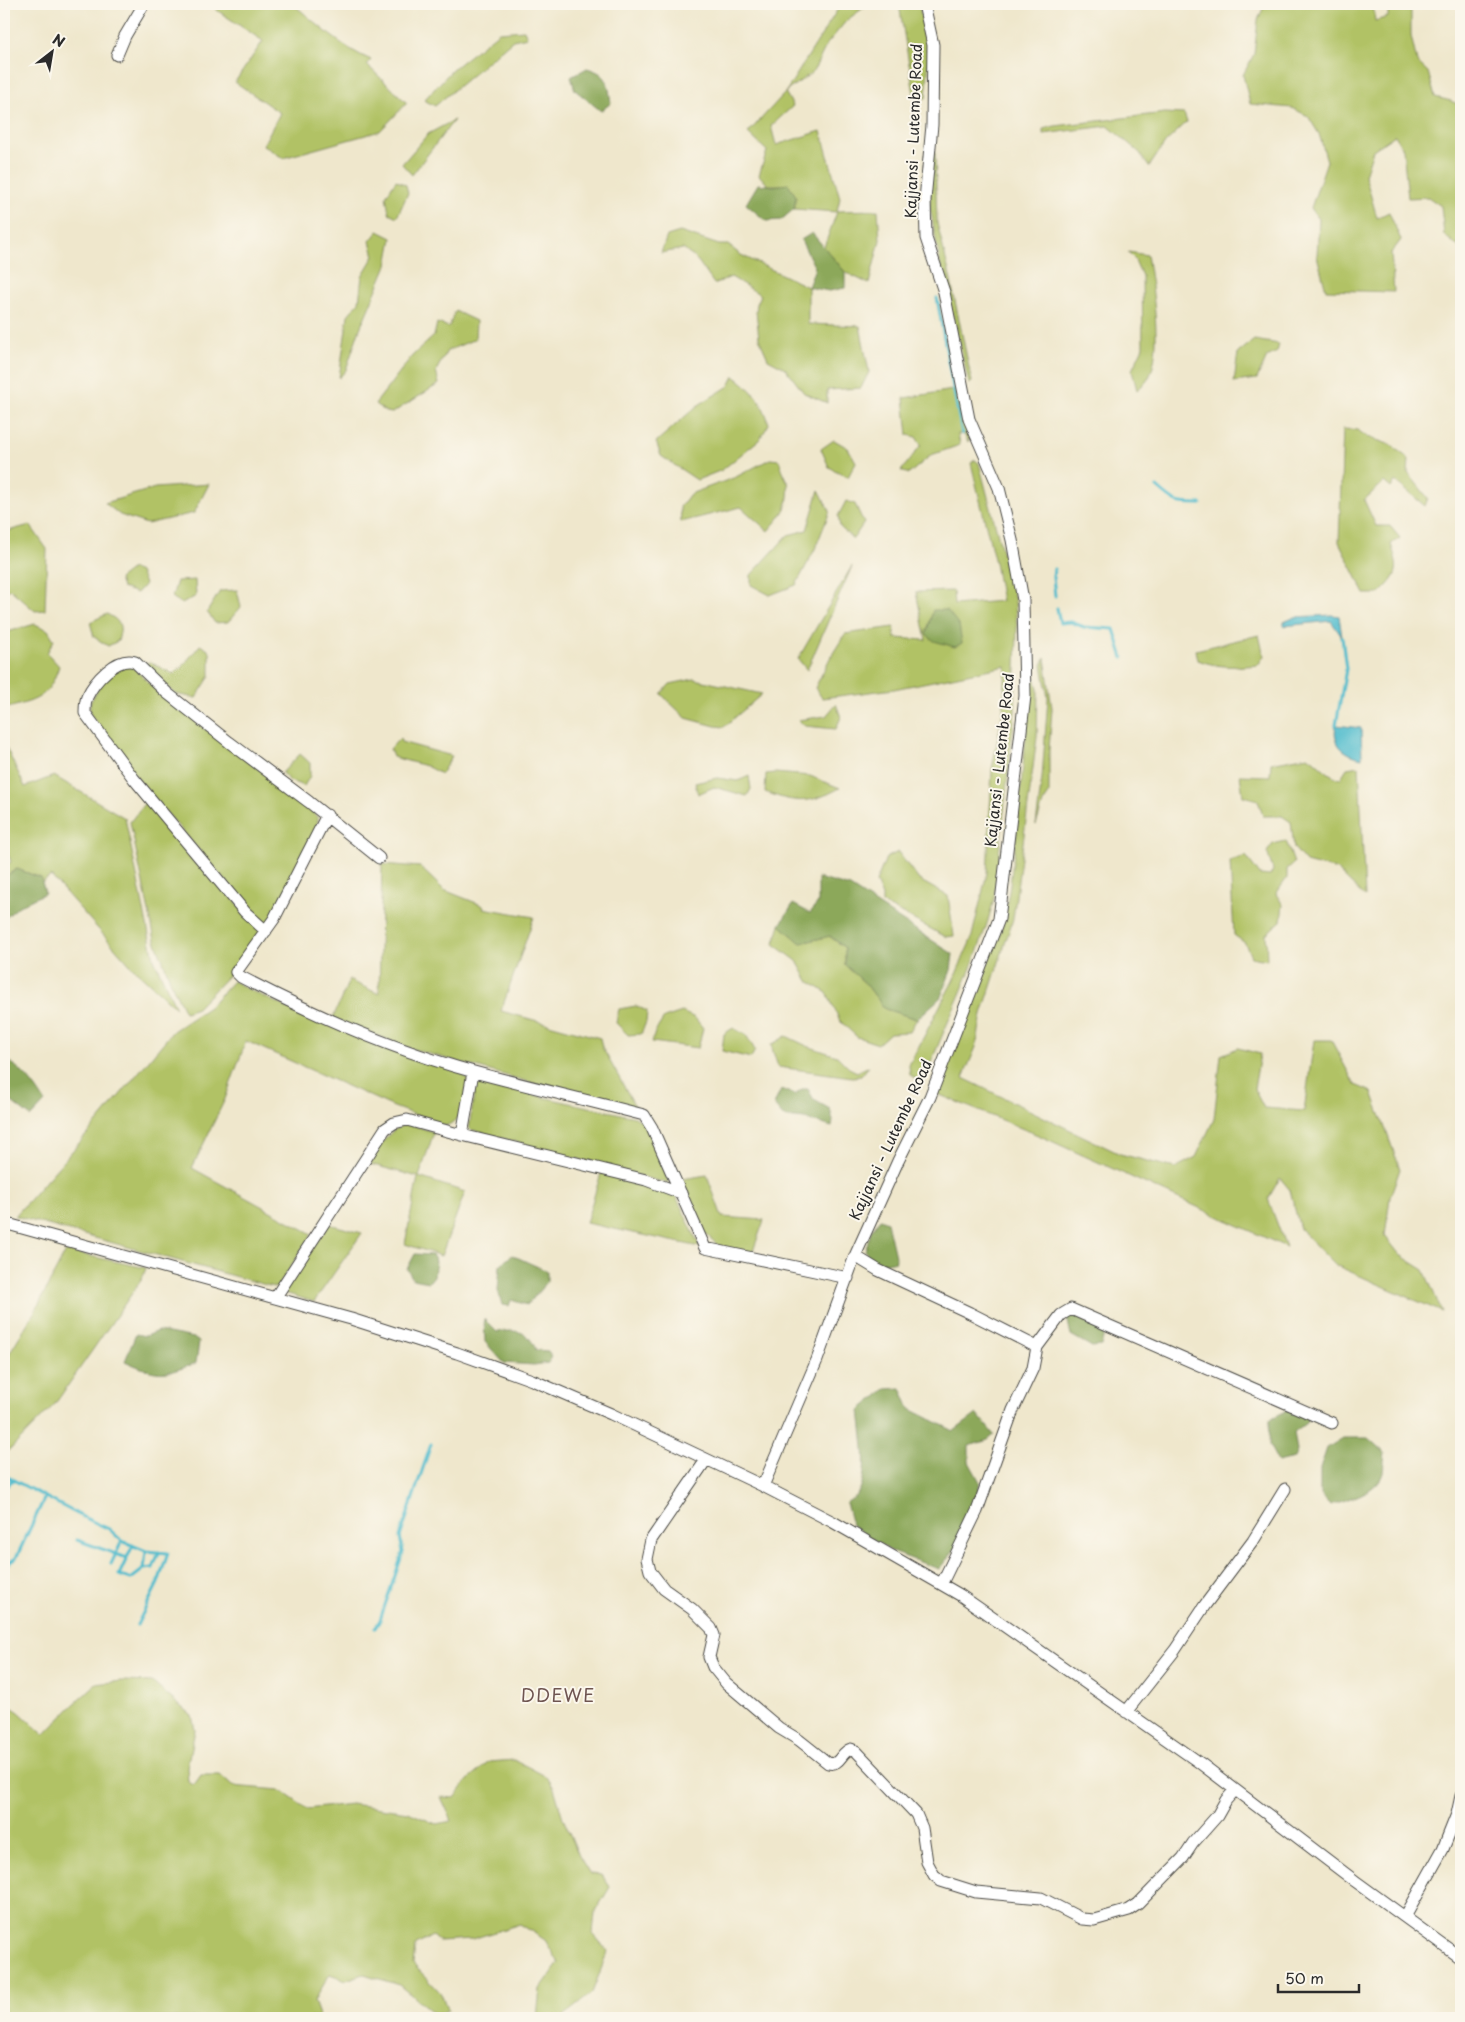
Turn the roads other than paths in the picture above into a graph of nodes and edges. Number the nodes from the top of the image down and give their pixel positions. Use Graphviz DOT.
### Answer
graph roads {
  1 [pos="144,4"];
  2 [pos="924,4"];
  3 [pos="117,55"];
  4 [pos="327,815"];
  5 [pos="379,858"];
  6 [pos="266,931"];
  7 [pos="473,1072"];
  8 [pos="462,1135"];
  9 [pos="681,1192"];
  10 [pos="4,1223"];
  11 [pos="854,1256"];
  12 [pos="848,1278"];
  13 [pos="275,1298"];
  14 [pos="1037,1347"];
  15 [pos="1332,1423"];
  16 [pos="706,1460"];
  17 [pos="763,1486"];
  18 [pos="1285,1488"];
  19 [pos="942,1583"];
  20 [pos="1126,1712"];
  21 [pos="1235,1790"];
  22 [pos="1461,1796"];
  23 [pos="1405,1917"];
  24 [pos="1461,1958"];
  1 -- 3 [label="street"];
  2 -- 11 [label="street, Kajjansi - Lutembe Road"];
  4 -- 5 [label="street"];
  4 -- 6 [label="street"];
  4 -- 6 [label="street"];
  6 -- 7 [label="street"];
  7 -- 8 [label="street"];
  7 -- 9 [label="street"];
  8 -- 9 [label="street"];
  8 -- 13 [label="street"];
  9 -- 12 [label="street"];
  10 -- 13 [label="street"];
  11 -- 12 [label="street, Kajjansi - Lutembe Road"];
  11 -- 14 [label="street"];
  12 -- 17 [label="street, Kajjansi - Lutembe Road"];
  13 -- 16 [label="street"];
  14 -- 15 [label="street"];
  14 -- 19 [label="street"];
  16 -- 17 [label="street"];
  16 -- 21 [label="street"];
  17 -- 19 [label="street"];
  18 -- 20 [label="street"];
  19 -- 20 [label="street"];
  20 -- 21 [label="street"];
  21 -- 23 [label="street"];
  22 -- 23 [label="street"];
  23 -- 24 [label="street"];
}
